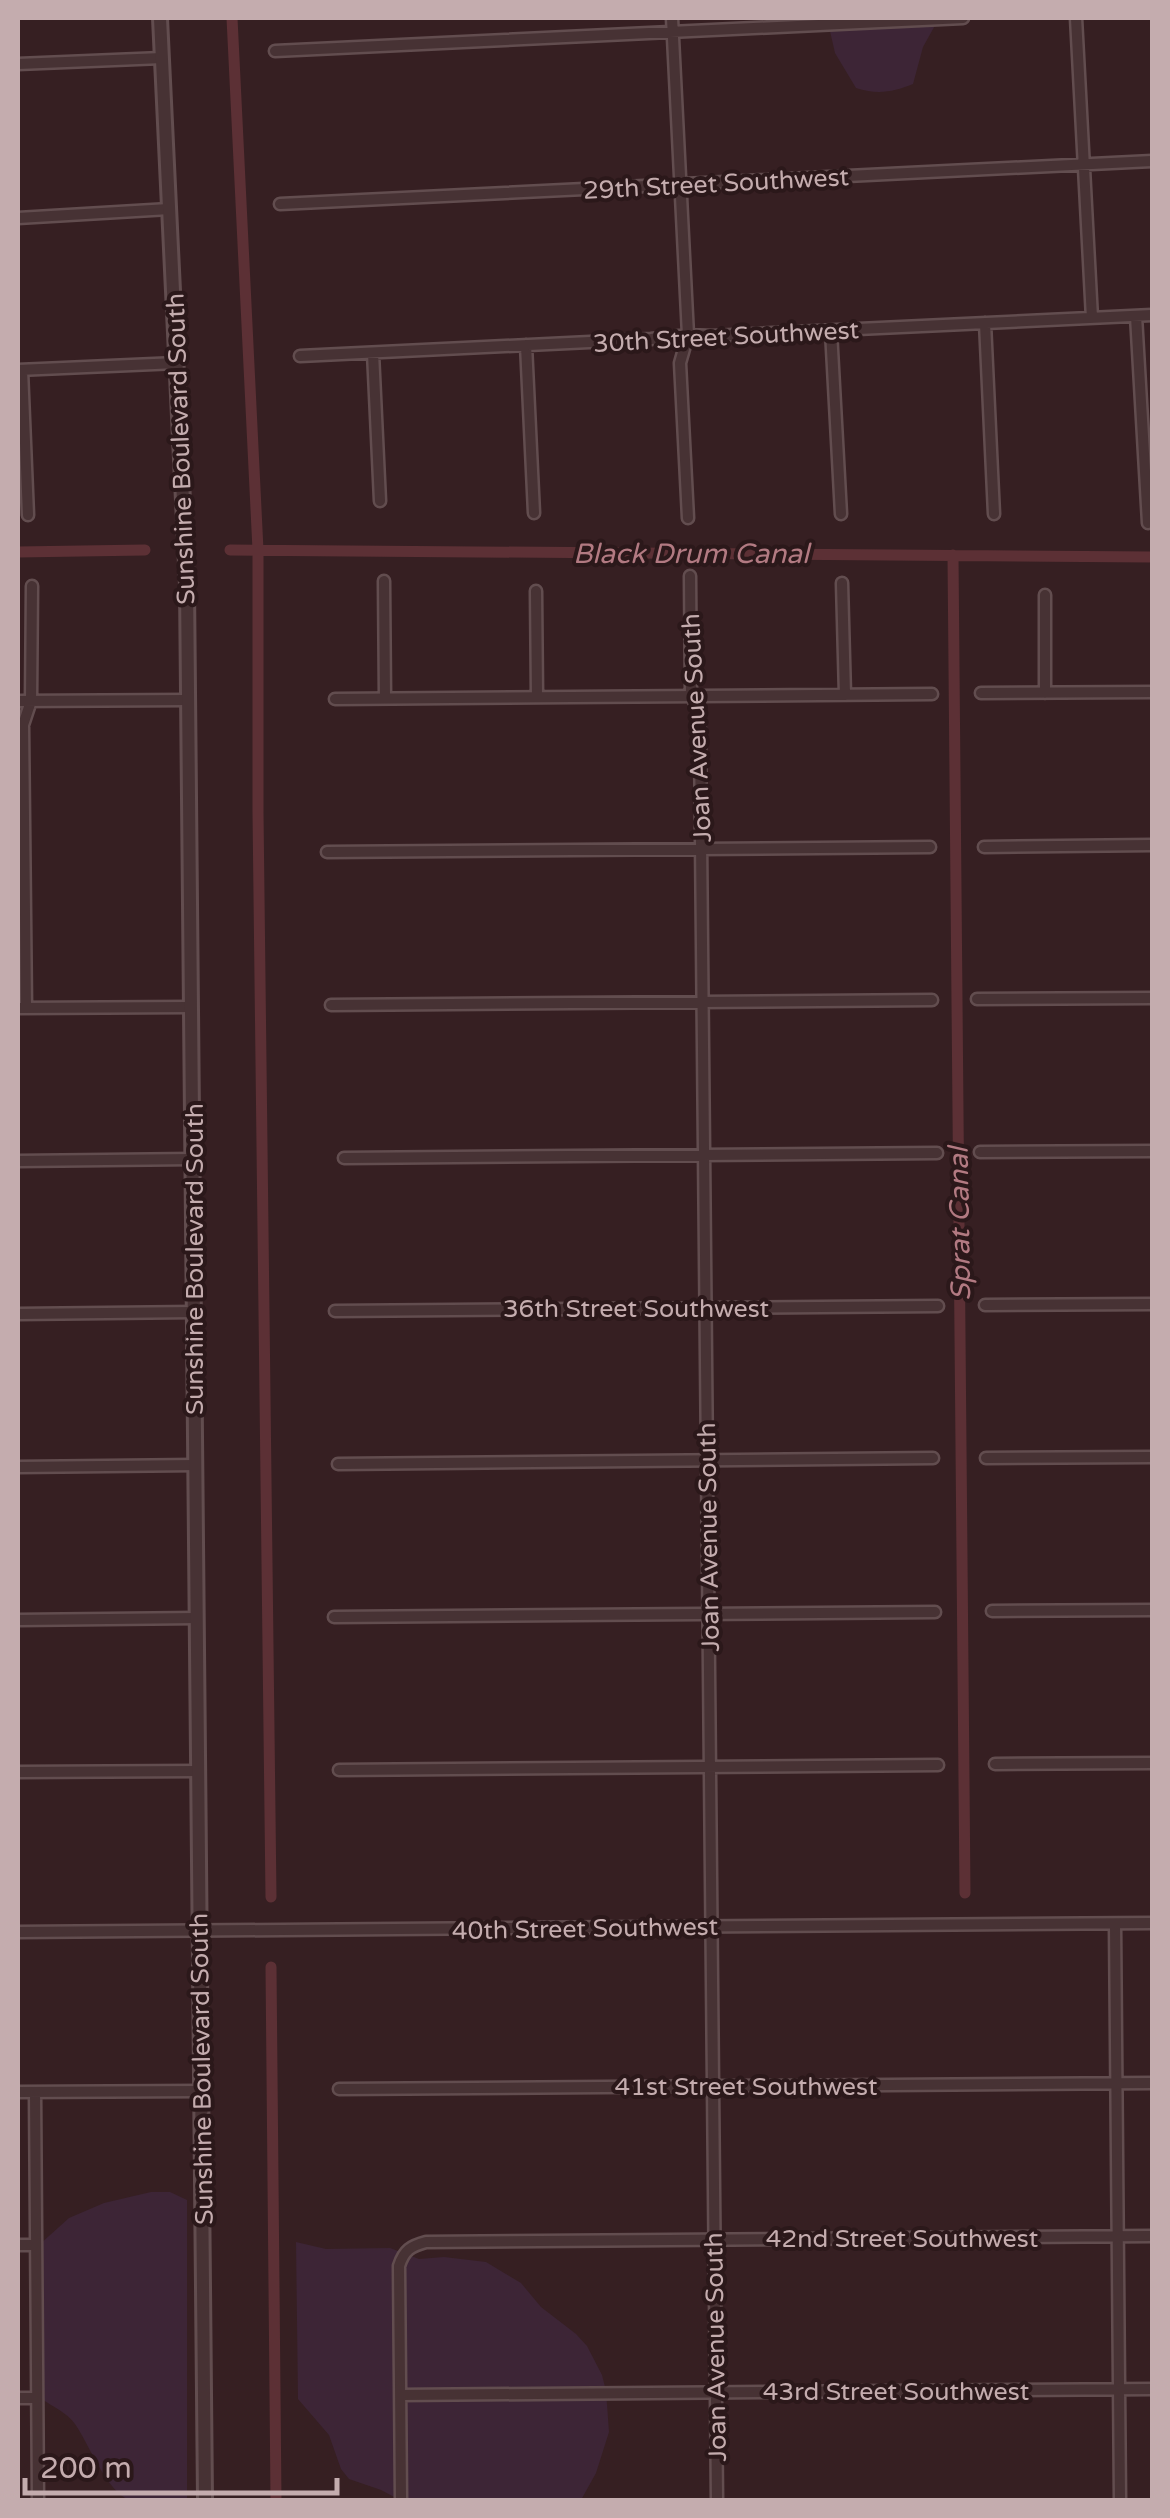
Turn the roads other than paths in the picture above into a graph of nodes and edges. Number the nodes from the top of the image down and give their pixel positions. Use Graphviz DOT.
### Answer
graph roads {
  1 [pos="160,18"];
  2 [pos="672,18"];
  3 [pos="963,18"];
  4 [pos="1076,18"];
  5 [pos="672,32"];
  6 [pos="275,51"];
  7 [pos="162,58"];
  8 [pos="18,64"];
  9 [pos="1152,162"];
  10 [pos="1084,165"];
  11 [pos="680,184"];
  12 [pos="280,204"];
  13 [pos="169,209"];
  14 [pos="18,218"];
  15 [pos="1152,314"];
  16 [pos="1136,316"];
  17 [pos="1092,318"];
  18 [pos="985,323"];
  19 [pos="831,331"];
  20 [pos="688,335"];
  21 [pos="526,346"];
  22 [pos="373,353"];
  23 [pos="300,356"];
  24 [pos="177,363"];
  25 [pos="20,370"];
  26 [pos="380,502"];
  27 [pos="534,514"];
  28 [pos="841,514"];
  29 [pos="994,514"];
  30 [pos="28,515"];
  31 [pos="688,518"];
  32 [pos="1148,523"];
  33 [pos="690,576"];
  34 [pos="384,581"];
  35 [pos="842,583"];
  36 [pos="32,586"];
  37 [pos="536,591"];
  38 [pos="1045,595"];
  39 [pos="1152,692"];
  40 [pos="981,693"];
  41 [pos="1045,693"];
  42 [pos="845,694"];
  43 [pos="932,694"];
  44 [pos="691,696"];
  45 [pos="537,697"];
  46 [pos="335,699"];
  47 [pos="385,699"];
  48 [pos="31,700"];
  49 [pos="188,700"];
  50 [pos="18,701"];
  51 [pos="1152,845"];
  52 [pos="984,846"];
  53 [pos="702,848"];
  54 [pos="930,848"];
  55 [pos="327,852"];
  56 [pos="21,855"];
  57 [pos="1152,998"];
  58 [pos="977,999"];
  59 [pos="932,1000"];
  60 [pos="702,1002"];
  61 [pos="331,1006"];
  62 [pos="192,1007"];
  63 [pos="22,1008"];
  64 [pos="1152,1151"];
  65 [pos="980,1152"];
  66 [pos="937,1153"];
  67 [pos="704,1155"];
  68 [pos="344,1158"];
  69 [pos="193,1159"];
  70 [pos="18,1161"];
  71 [pos="1152,1304"];
  72 [pos="986,1305"];
  73 [pos="938,1306"];
  74 [pos="706,1308"];
  75 [pos="194,1312"];
  76 [pos="335,1312"];
  77 [pos="18,1314"];
  78 [pos="1152,1457"];
  79 [pos="933,1458"];
  80 [pos="986,1458"];
  81 [pos="707,1461"];
  82 [pos="338,1464"];
  83 [pos="195,1466"];
  84 [pos="18,1467"];
  85 [pos="1152,1610"];
  86 [pos="935,1612"];
  87 [pos="992,1612"];
  88 [pos="708,1613"];
  89 [pos="334,1616"];
  90 [pos="197,1618"];
  91 [pos="18,1620"];
  92 [pos="1152,1763"];
  93 [pos="994,1764"];
  94 [pos="938,1765"];
  95 [pos="710,1766"];
  96 [pos="198,1770"];
  97 [pos="339,1770"];
  98 [pos="18,1772"];
  99 [pos="1152,1923"];
  100 [pos="1115,1924"];
  101 [pos="711,1927"];
  102 [pos="200,1931"];
  103 [pos="18,1932"];
  104 [pos="1116,2084"];
  105 [pos="1152,2084"];
  106 [pos="712,2086"];
  107 [pos="338,2089"];
  108 [pos="201,2091"];
  109 [pos="18,2092"];
  110 [pos="35,2092"];
  111 [pos="1118,2236"];
  112 [pos="1152,2236"];
  113 [pos="714,2239"];
  114 [pos="36,2245"];
  115 [pos="18,2246"];
  116 [pos="1119,2389"];
  117 [pos="1152,2389"];
  118 [pos="716,2392"];
  119 [pos="400,2396"];
  120 [pos="18,2398"];
  121 [pos="38,2398"];
  122 [pos="38,2500"];
  123 [pos="205,2500"];
  124 [pos="401,2500"];
  125 [pos="717,2500"];
  126 [pos="1120,2500"];
  1 -- 7 [label="street, Sunshine Boulevard South"];
  2 -- 5 [label="street"];
  3 -- 5 [label="street"];
  4 -- 10 [label="street"];
  5 -- 6 [label="street"];
  5 -- 11 [label="street"];
  7 -- 8 [label="street"];
  7 -- 13 [label="street, Sunshine Boulevard South"];
  9 -- 10 [label="street, 29th Street Southwest"];
  10 -- 11 [label="street, 29th Street Southwest"];
  10 -- 17 [label="street"];
  11 -- 12 [label="street, 29th Street Southwest"];
  11 -- 20 [label="street"];
  13 -- 14 [label="street"];
  13 -- 24 [label="street, Sunshine Boulevard South"];
  15 -- 16 [label="street, 30th Street Southwest"];
  16 -- 17 [label="street, 30th Street Southwest"];
  16 -- 32 [label="street"];
  17 -- 18 [label="street, 30th Street Southwest"];
  18 -- 19 [label="street, 30th Street Southwest"];
  18 -- 29 [label="street"];
  19 -- 20 [label="street, 30th Street Southwest"];
  19 -- 28 [label="street"];
  20 -- 21 [label="street, 30th Street Southwest"];
  20 -- 31 [label="street"];
  21 -- 22 [label="street, 30th Street Southwest"];
  21 -- 27 [label="street"];
  22 -- 23 [label="street, 30th Street Southwest"];
  22 -- 26 [label="street"];
  24 -- 25 [label="street"];
  24 -- 49 [label="street, Sunshine Boulevard South"];
  25 -- 30 [label="street"];
  33 -- 44 [label="street, Joan Avenue South"];
  34 -- 47 [label="street"];
  35 -- 42 [label="street"];
  36 -- 48 [label="street"];
  37 -- 45 [label="street"];
  38 -- 41 [label="street"];
  39 -- 41 [label="street"];
  40 -- 41 [label="street"];
  42 -- 43 [label="street"];
  42 -- 44 [label="street"];
  44 -- 45 [label="street"];
  44 -- 53 [label="street, Joan Avenue South"];
  45 -- 47 [label="street"];
  46 -- 47 [label="street"];
  48 -- 49 [label="street"];
  48 -- 50 [label="street"];
  48 -- 56 [label="street"];
  49 -- 62 [label="street, Sunshine Boulevard South"];
  51 -- 52 [label="street"];
  53 -- 54 [label="street"];
  53 -- 55 [label="street"];
  53 -- 60 [label="street, Joan Avenue South"];
  56 -- 63 [label="street"];
  57 -- 58 [label="street"];
  59 -- 60 [label="street"];
  60 -- 61 [label="street"];
  60 -- 67 [label="street, Joan Avenue South"];
  62 -- 63 [label="street"];
  62 -- 69 [label="street, Sunshine Boulevard South"];
  64 -- 65 [label="street"];
  66 -- 67 [label="street"];
  67 -- 68 [label="street"];
  67 -- 74 [label="street, Joan Avenue South"];
  69 -- 70 [label="street"];
  69 -- 75 [label="street, Sunshine Boulevard South"];
  71 -- 72 [label="street"];
  73 -- 74 [label="street, 36th Street Southwest"];
  74 -- 76 [label="street, 36th Street Southwest"];
  74 -- 81 [label="street, Joan Avenue South"];
  75 -- 77 [label="street"];
  75 -- 83 [label="street, Sunshine Boulevard South"];
  78 -- 80 [label="street"];
  79 -- 81 [label="street"];
  81 -- 82 [label="street"];
  81 -- 88 [label="street, Joan Avenue South"];
  83 -- 84 [label="street"];
  83 -- 90 [label="street, Sunshine Boulevard South"];
  85 -- 87 [label="street"];
  86 -- 88 [label="street"];
  88 -- 89 [label="street"];
  88 -- 95 [label="street, Joan Avenue South"];
  90 -- 91 [label="street"];
  90 -- 96 [label="street, Sunshine Boulevard South"];
  92 -- 93 [label="street"];
  94 -- 95 [label="street"];
  95 -- 97 [label="street"];
  95 -- 101 [label="street, Joan Avenue South"];
  96 -- 98 [label="street"];
  96 -- 102 [label="street, Sunshine Boulevard South"];
  99 -- 100 [label="street, 40th Street Southwest"];
  100 -- 101 [label="street, 40th Street Southwest"];
  100 -- 104 [label="street"];
  101 -- 102 [label="street, 40th Street Southwest"];
  101 -- 106 [label="street, Joan Avenue South"];
  102 -- 103 [label="street, 40th Street Southwest"];
  102 -- 108 [label="street, Sunshine Boulevard South"];
  104 -- 105 [label="street, 41st Street Southwest"];
  104 -- 106 [label="street, 41st Street Southwest"];
  104 -- 111 [label="street"];
  106 -- 107 [label="street, 41st Street Southwest"];
  106 -- 113 [label="street, Joan Avenue South"];
  108 -- 110 [label="street"];
  108 -- 123 [label="street, Sunshine Boulevard South"];
  109 -- 110 [label="street"];
  110 -- 114 [label="street"];
  111 -- 112 [label="street, 42nd Street Southwest"];
  111 -- 113 [label="street, 42nd Street Southwest"];
  111 -- 116 [label="street"];
  113 -- 118 [label="street, Joan Avenue South"];
  113 -- 119 [label="street, 42nd Street Southwest"];
  114 -- 115 [label="street"];
  114 -- 121 [label="street"];
  116 -- 117 [label="street, 43rd Street Southwest"];
  116 -- 118 [label="street, 43rd Street Southwest"];
  116 -- 126 [label="street"];
  118 -- 119 [label="street, 43rd Street Southwest"];
  118 -- 125 [label="street, Joan Avenue South"];
  119 -- 124 [label="street"];
  120 -- 121 [label="street"];
  121 -- 122 [label="street"];
}
